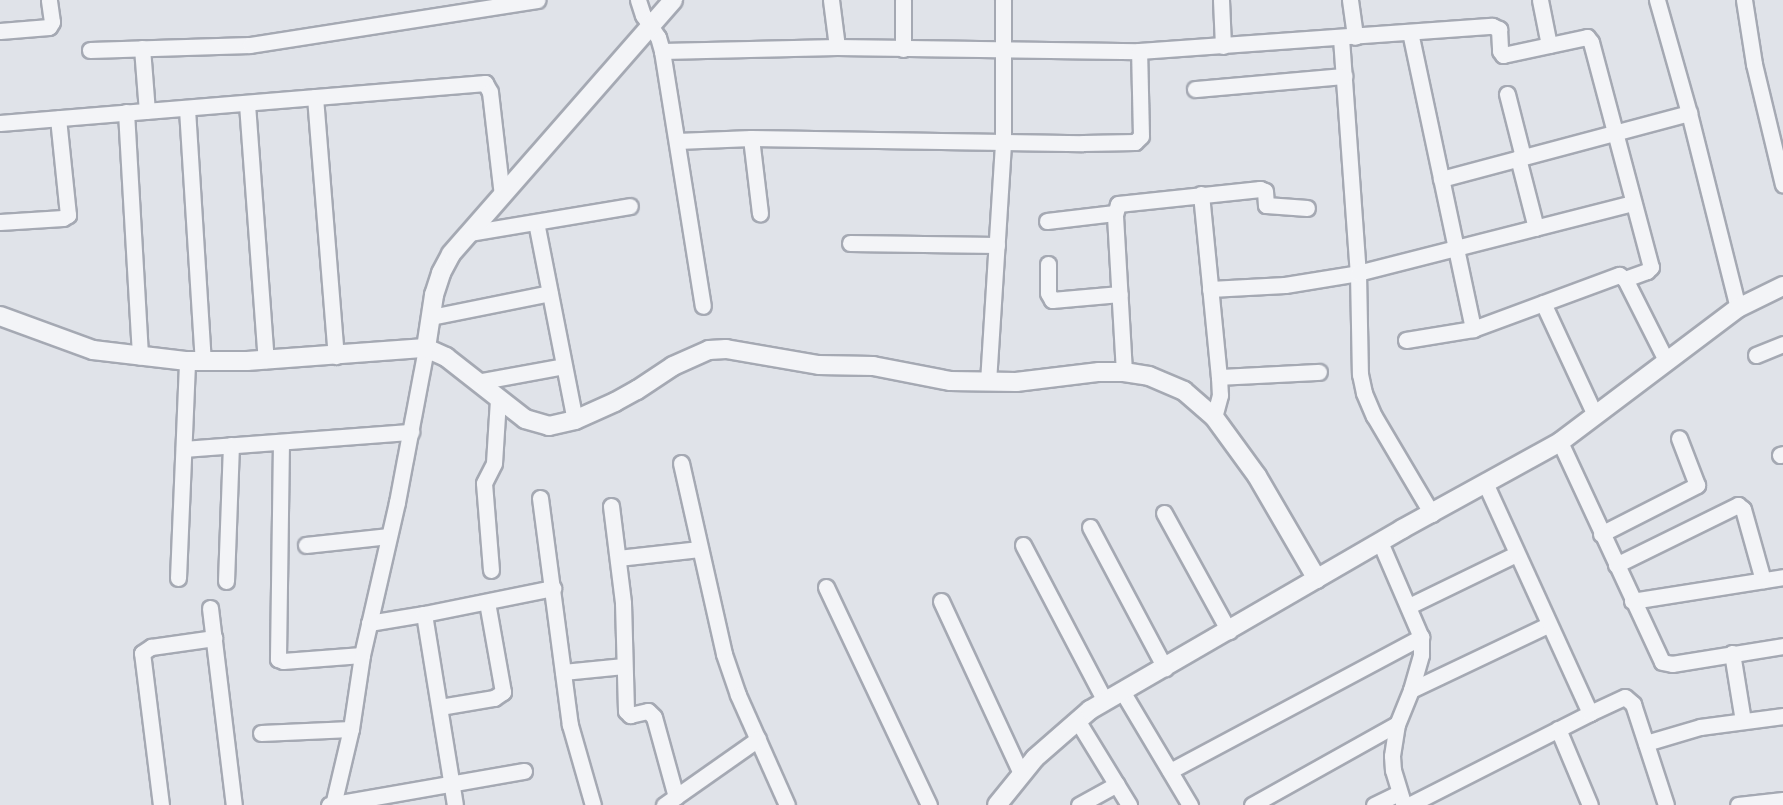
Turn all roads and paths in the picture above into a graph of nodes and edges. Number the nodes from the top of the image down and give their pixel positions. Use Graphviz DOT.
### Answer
graph roads {
  1 [pos="49,0"];
  2 [pos="638,0"];
  3 [pos="673,0"];
  4 [pos="831,0"];
  5 [pos="903,0"];
  6 [pos="1003,0"];
  7 [pos="1221,0"];
  8 [pos="1350,0"];
  9 [pos="1540,0"];
  10 [pos="1657,0"];
  11 [pos="1744,0"];
  12 [pos="526,1"];
  13 [pos="425,8"];
  14 [pos="651,26"];
  15 [pos="0,31"];
  16 [pos="1410,32"];
  17 [pos="1348,38"];
  18 [pos="1550,45"];
  19 [pos="837,46"];
  20 [pos="1223,46"];
  21 [pos="142,48"];
  22 [pos="903,49"];
  23 [pos="90,50"];
  24 [pos="1003,50"];
  25 [pos="662,51"];
  26 [pos="1139,51"];
  27 [pos="1344,76"];
  28 [pos="1196,89"];
  29 [pos="1507,94"];
  30 [pos="315,97"];
  31 [pos="247,104"];
  32 [pos="187,109"];
  33 [pos="147,111"];
  34 [pos="126,112"];
  35 [pos="1689,113"];
  36 [pos="58,119"];
  37 [pos="0,123"];
  38 [pos="1615,133"];
  39 [pos="751,138"];
  40 [pos="677,141"];
  41 [pos="1003,141"];
  42 [pos="1521,158"];
  43 [pos="1441,179"];
  44 [pos="1783,185"];
  45 [pos="1201,194"];
  46 [pos="502,195"];
  47 [pos="1633,203"];
  48 [pos="630,206"];
  49 [pos="1307,207"];
  50 [pos="760,213"];
  51 [pos="1115,213"];
  52 [pos="1047,221"];
  53 [pos="0,222"];
  54 [pos="536,222"];
  55 [pos="1536,228"];
  56 [pos="469,233"];
  57 [pos="850,243"];
  58 [pos="997,244"];
  59 [pos="1456,249"];
  60 [pos="1048,264"];
  61 [pos="1358,273"];
  62 [pos="1625,279"];
  63 [pos="1783,285"];
  64 [pos="1210,289"];
  65 [pos="550,293"];
  66 [pos="1120,294"];
  67 [pos="1543,303"];
  68 [pos="703,306"];
  69 [pos="1738,309"];
  70 [pos="0,316"];
  71 [pos="431,317"];
  72 [pos="1473,329"];
  73 [pos="1406,340"];
  74 [pos="1783,344"];
  75 [pos="426,348"];
  76 [pos="1756,355"];
  77 [pos="336,356"];
  78 [pos="140,357"];
  79 [pos="266,360"];
  80 [pos="195,361"];
  81 [pos="1667,362"];
  82 [pos="564,366"];
  83 [pos="1124,372"];
  84 [pos="1319,372"];
  85 [pos="1219,377"];
  86 [pos="477,382"];
  87 [pos="988,382"];
  88 [pos="498,399"];
  89 [pos="1594,415"];
  90 [pos="1214,417"];
  91 [pos="575,420"];
  92 [pos="411,432"];
  93 [pos="1679,438"];
  94 [pos="281,442"];
  95 [pos="1560,442"];
  96 [pos="231,445"];
  97 [pos="183,449"];
  98 [pos="681,463"];
  99 [pos="1486,485"];
  100 [pos="540,498"];
  101 [pos="611,506"];
  102 [pos="1164,513"];
  103 [pos="1432,514"];
  104 [pos="1090,527"];
  105 [pos="1601,534"];
  106 [pos="389,536"];
  107 [pos="1380,542"];
  108 [pos="306,545"];
  109 [pos="1023,545"];
  110 [pos="700,549"];
  111 [pos="1516,554"];
  112 [pos="618,558"];
  113 [pos="1616,565"];
  114 [pos="491,570"];
  115 [pos="1783,577"];
  116 [pos="178,578"];
  117 [pos="1317,579"];
  118 [pos="1763,580"];
  119 [pos="226,581"];
  120 [pos="826,587"];
  121 [pos="553,588"];
  122 [pos="941,601"];
  123 [pos="1632,601"];
  124 [pos="487,602"];
  125 [pos="1409,606"];
  126 [pos="210,608"];
  127 [pos="423,614"];
  128 [pos="369,623"];
  129 [pos="1548,625"];
  130 [pos="1229,631"];
  131 [pos="1421,637"];
  132 [pos="214,638"];
  133 [pos="1783,646"];
  134 [pos="1732,653"];
  135 [pos="362,655"];
  136 [pos="624,666"];
  137 [pos="1165,668"];
  138 [pos="563,672"];
  139 [pos="1411,690"];
  140 [pos="1122,691"];
  141 [pos="1105,701"];
  142 [pos="440,707"];
  143 [pos="1590,713"];
  144 [pos="1783,716"];
  145 [pos="1077,720"];
  146 [pos="1743,721"];
  147 [pos="1397,724"];
  148 [pos="351,729"];
  149 [pos="1558,729"];
  150 [pos="261,733"];
  151 [pos="758,740"];
  152 [pos="1646,743"];
  153 [pos="524,771"];
  154 [pos="1170,771"];
  155 [pos="1022,773"];
  156 [pos="452,782"];
  157 [pos="1117,784"];
  158 [pos="1437,791"];
  159 [pos="1783,800"];
  160 [pos="670,801"];
  161 [pos="1404,801"];
  162 [pos="1749,804"];
  163 [pos="161,805"];
  164 [pos="234,805"];
  165 [pos="332,805"];
  166 [pos="455,805"];
  167 [pos="593,805"];
  168 [pos="787,805"];
  169 [pos="929,805"];
  170 [pos="996,805"];
  171 [pos="1079,805"];
  172 [pos="1129,805"];
  173 [pos="1190,805"];
  174 [pos="1252,805"];
  175 [pos="1374,805"];
  176 [pos="1444,805"];
  177 [pos="1590,805"];
  178 [pos="1666,805"];
  1 -- 15 [label="street"];
  2 -- 14 [label="street"];
  3 -- 14 [label="street"];
  4 -- 19 [label="street"];
  5 -- 22 [label="street"];
  6 -- 24 [label="street"];
  7 -- 20 [label="street"];
  8 -- 17 [label="street"];
  9 -- 18 [label="street"];
  10 -- 35 [label="street"];
  11 -- 44 [label="street"];
  12 -- 13 [label="street"];
  13 -- 21 [label="street"];
  14 -- 25 [label="street"];
  14 -- 46 [label="street"];
  16 -- 17 [label="street"];
  16 -- 18 [label="street"];
  16 -- 43 [label="street"];
  17 -- 20 [label="street"];
  17 -- 27 [label="street"];
  18 -- 38 [label="street"];
  19 -- 22 [label="street"];
  19 -- 25 [label="street"];
  20 -- 26 [label="street"];
  21 -- 23 [label="street"];
  21 -- 33 [label="street"];
  22 -- 24 [label="street"];
  24 -- 26 [label="street"];
  24 -- 41 [label="street"];
  25 -- 40 [label="street"];
  26 -- 41 [label="street"];
  27 -- 28 [label="street"];
  27 -- 61 [label="street"];
  29 -- 42 [label="street"];
  30 -- 31 [label="street"];
  30 -- 46 [label="street"];
  30 -- 77 [label="street"];
  31 -- 32 [label="street"];
  31 -- 79 [label="street"];
  32 -- 33 [label="street"];
  32 -- 80 [label="street"];
  33 -- 34 [label="street"];
  34 -- 36 [label="street"];
  34 -- 78 [label="street"];
  35 -- 38 [label="street"];
  35 -- 69 [label="street"];
  36 -- 37 [label="street"];
  36 -- 53 [label="street"];
  38 -- 42 [label="street"];
  38 -- 47 [label="street"];
  39 -- 40 [label="street"];
  39 -- 41 [label="street"];
  39 -- 50 [label="street"];
  40 -- 68 [label="street"];
  41 -- 58 [label="street"];
  42 -- 43 [label="street"];
  42 -- 55 [label="street"];
  43 -- 59 [label="street"];
  45 -- 49 [label="street"];
  45 -- 51 [label="street"];
  45 -- 64 [label="street"];
  46 -- 56 [label="street"];
  47 -- 55 [label="street"];
  47 -- 62 [label="street"];
  48 -- 54 [label="street"];
  51 -- 52 [label="street"];
  51 -- 66 [label="street"];
  54 -- 56 [label="street"];
  54 -- 65 [label="street"];
  55 -- 59 [label="street"];
  56 -- 71 [label="street"];
  57 -- 58 [label="street"];
  58 -- 87 [label="street"];
  59 -- 61 [label="street"];
  59 -- 72 [label="street"];
  60 -- 66 [label="street"];
  61 -- 64 [label="street"];
  61 -- 103 [label="street"];
  62 -- 67 [label="street"];
  62 -- 81 [label="street"];
  63 -- 69 [label="street"];
  64 -- 85 [label="street"];
  65 -- 71 [label="street"];
  65 -- 82 [label="street"];
  66 -- 83 [label="street"];
  67 -- 72 [label="street"];
  67 -- 89 [label="street"];
  69 -- 81 [label="street"];
  70 -- 78 [label="street"];
  71 -- 75 [label="street"];
  72 -- 73 [label="street"];
  74 -- 76 [label="street"];
  75 -- 77 [label="street"];
  75 -- 86 [label="street"];
  75 -- 92 [label="street"];
  77 -- 79 [label="street"];
  78 -- 80 [label="street"];
  79 -- 80 [label="street"];
  80 -- 97 [label="street"];
  81 -- 89 [label="street"];
  82 -- 86 [label="street"];
  82 -- 91 [label="street"];
  83 -- 87 [label="street"];
  83 -- 90 [label="street"];
  84 -- 85 [label="street"];
  85 -- 90 [label="street"];
  86 -- 88 [label="street"];
  87 -- 91 [label="street"];
  88 -- 91 [label="street"];
  88 -- 114 [label="street"];
  89 -- 95 [label="street"];
  90 -- 117 [label="street"];
  92 -- 94 [label="street"];
  92 -- 106 [label="street"];
  93 -- 105 [label="street"];
  94 -- 96 [label="street"];
  94 -- 135 [label="street"];
  95 -- 99 [label="street"];
  95 -- 105 [label="street"];
  96 -- 97 [label="street"];
  96 -- 119 [label="street"];
  97 -- 116 [label="street"];
  98 -- 110 [label="street"];
  99 -- 103 [label="street"];
  99 -- 111 [label="street"];
  100 -- 121 [label="street"];
  101 -- 112 [label="street"];
  102 -- 130 [label="street"];
  103 -- 107 [label="street"];
  104 -- 137 [label="street"];
  105 -- 113 [label="street"];
  106 -- 108 [label="street"];
  106 -- 128 [label="street"];
  107 -- 117 [label="street"];
  107 -- 125 [label="street"];
  109 -- 141 [label="street"];
  110 -- 112 [label="street"];
  110 -- 151 [label="street"];
  111 -- 125 [label="street"];
  111 -- 129 [label="street"];
  112 -- 136 [label="street"];
  113 -- 118 [label="street"];
  113 -- 123 [label="street"];
  115 -- 118 [label="street"];
  117 -- 130 [label="street"];
  118 -- 123 [label="street"];
  120 -- 169 [label="street"];
  121 -- 124 [label="street"];
  121 -- 138 [label="street"];
  122 -- 155 [label="street"];
  123 -- 134 [label="street"];
  124 -- 127 [label="street"];
  124 -- 142 [label="street"];
  125 -- 131 [label="street"];
  126 -- 132 [label="street"];
  127 -- 128 [label="street"];
  127 -- 142 [label="street"];
  128 -- 135 [label="street"];
  129 -- 139 [label="street"];
  129 -- 143 [label="street"];
  130 -- 137 [label="street"];
  131 -- 139 [label="street"];
  131 -- 154 [label="street"];
  132 -- 163 [label="street"];
  132 -- 164 [label="street"];
  133 -- 134 [label="street"];
  134 -- 146 [label="street"];
  135 -- 148 [label="street"];
  136 -- 138 [label="street"];
  136 -- 160 [label="street"];
  137 -- 140 [label="street"];
  138 -- 167 [label="street"];
  139 -- 147 [label="street"];
  140 -- 141 [label="street"];
  140 -- 154 [label="street"];
  141 -- 145 [label="street"];
  142 -- 156 [label="street"];
  143 -- 149 [label="street"];
  143 -- 152 [label="street"];
  144 -- 146 [label="street"];
  145 -- 155 [label="street"];
  145 -- 157 [label="street"];
  146 -- 152 [label="street"];
  147 -- 161 [label="street"];
  147 -- 174 [label="street"];
  148 -- 150 [label="street"];
  148 -- 165 [label="street"];
  149 -- 158 [label="street"];
  149 -- 177 [label="street"];
  151 -- 160 [label="street"];
  151 -- 168 [label="street"];
  152 -- 178 [label="street"];
  153 -- 156 [label="street"];
  154 -- 173 [label="street"];
  155 -- 170 [label="street"];
  156 -- 165 [label="street"];
  156 -- 166 [label="street"];
  157 -- 171 [label="street"];
  157 -- 172 [label="street"];
  158 -- 161 [label="street"];
  158 -- 176 [label="street"];
  159 -- 162 [label="street"];
  161 -- 175 [label="street"];
}
